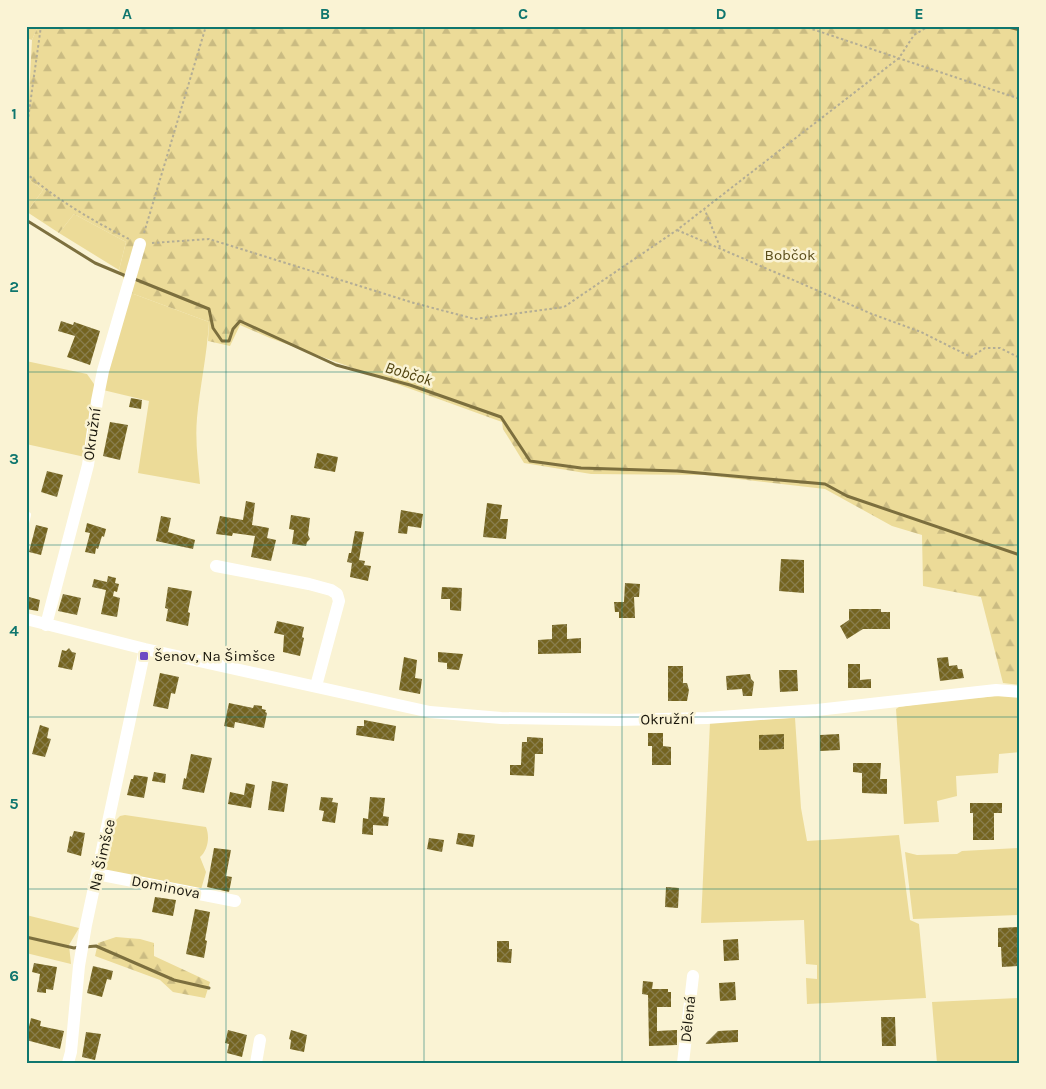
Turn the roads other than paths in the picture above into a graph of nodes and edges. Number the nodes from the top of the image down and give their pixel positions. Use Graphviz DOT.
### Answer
graph roads {
  1 [pos="140,244"];
  2 [pos="28,515"];
  3 [pos="26,523"];
  4 [pos="216,566"];
  5 [pos="26,619"];
  6 [pos="46,625"];
  7 [pos="145,649"];
  8 [pos="316,686"];
  9 [pos="1020,692"];
  10 [pos="97,874"];
  11 [pos="235,901"];
  12 [pos="693,976"];
  13 [pos="260,1040"];
  14 [pos="68,1063"];
  15 [pos="256,1063"];
  16 [pos="683,1063"];
  1 -- 6 [label="street, Okružní"];
  2 -- 3 [label="lane"];
  4 -- 8 [label="street"];
  5 -- 6 [label="street, Okružní"];
  6 -- 7 [label="street, Okružní"];
  7 -- 8 [label="street, Okružní"];
  7 -- 10 [label="street, Na Šimšce"];
  8 -- 9 [label="street, Okružní"];
  10 -- 11 [label="street, Dominova"];
  10 -- 14 [label="street, Na Šimšce"];
  12 -- 16 [label="street, Dělená"];
  13 -- 15 [label="street"];
}
